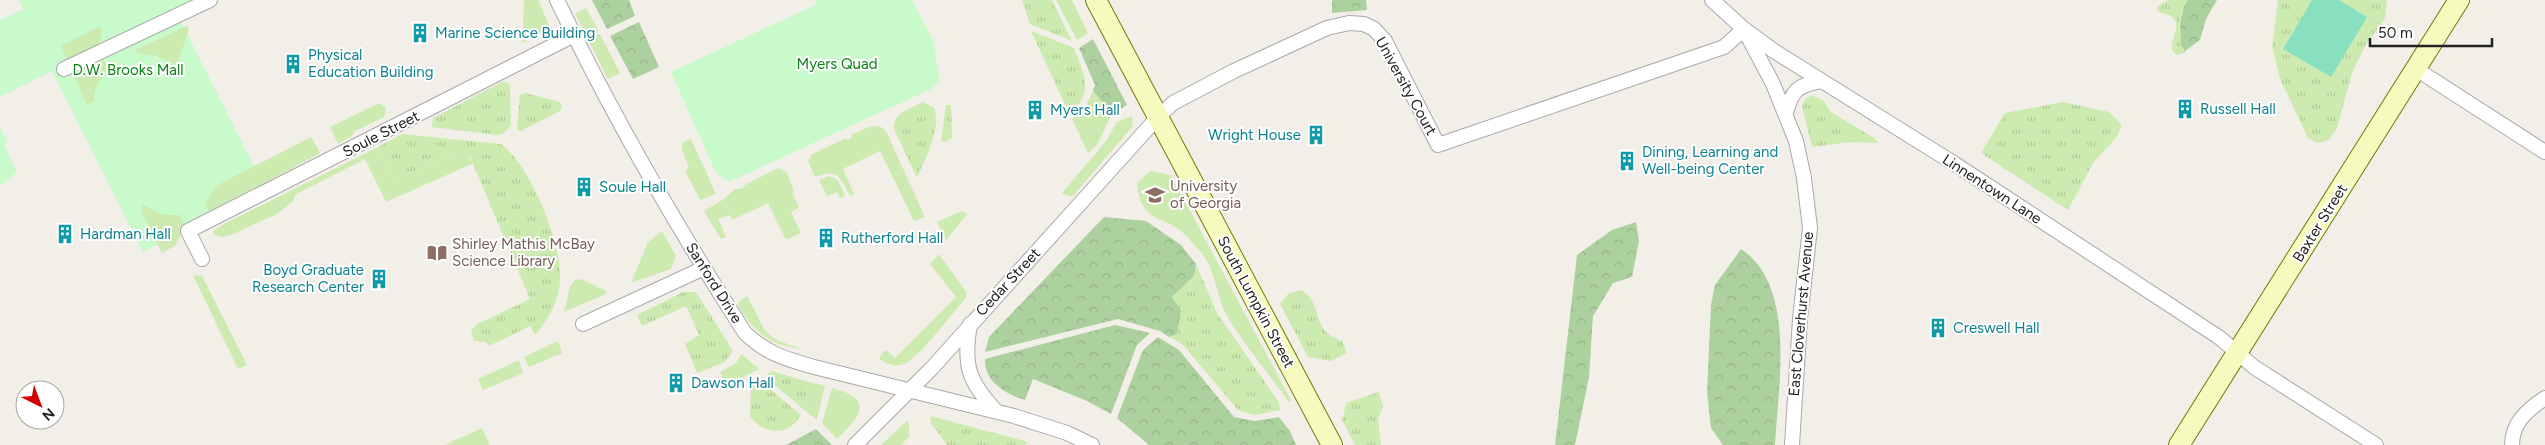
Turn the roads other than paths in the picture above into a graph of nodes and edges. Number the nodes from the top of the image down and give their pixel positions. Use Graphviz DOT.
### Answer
graph roads {
  1 [pos="210,0"];
  2 [pos="557,0"];
  3 [pos="1096,0"];
  4 [pos="1712,0"];
  5 [pos="2459,0"];
  6 [pos="1744,29"];
  7 [pos="574,35"];
  8 [pos="64,69"];
  9 [pos="2416,69"];
  10 [pos="1821,81"];
  11 [pos="1786,113"];
  12 [pos="1158,117"];
  13 [pos="2545,152"];
  14 [pos="202,259"];
  15 [pos="704,268"];
  16 [pos="583,324"];
  17 [pos="970,324"];
  18 [pos="2238,353"];
  19 [pos="910,391"];
  20 [pos="2545,398"];
  21 [pos="996,411"];
  22 [pos="855,445"];
  23 [pos="1092,445"];
  24 [pos="1332,445"];
  25 [pos="1792,445"];
  26 [pos="2179,445"];
  27 [pos="2376,445"];
  28 [pos="2512,445"];
  1 -- 8 [label="street"];
  2 -- 7 [label="street, Sanford Drive"];
  3 -- 12 [label="main road, South Lumpkin Street"];
  4 -- 6 [label="street, East Cloverhurst Avenue"];
  5 -- 9 [label="main road, Baxter Street"];
  6 -- 10 [label="street, Linnentown Lane"];
  6 -- 11 [label="street, East Cloverhurst Avenue"];
  6 -- 12 [label="street, University Court"];
  7 -- 14 [label="street, Soule Street"];
  7 -- 15 [label="street, Sanford Drive"];
  9 -- 13 [label="street"];
  9 -- 18 [label="main road, Baxter Street"];
  10 -- 11 [label="street"];
  10 -- 18 [label="street, Linnentown Lane"];
  11 -- 25 [label="street, East Cloverhurst Avenue"];
  12 -- 17 [label="street, Cedar Street"];
  12 -- 24 [label="main road, South Lumpkin Street"];
  15 -- 16 [label="street"];
  15 -- 19 [label="street, Sanford Drive"];
  17 -- 19 [label="street, Cedar Street"];
  17 -- 21 [label="street"];
  18 -- 26 [label="main road, Baxter Street"];
  18 -- 27 [label="street, Linnentown Lane"];
  19 -- 21 [label="street, Sanford Drive"];
  19 -- 22 [label="street, Cedar Street"];
  20 -- 28 [label="street"];
  21 -- 23 [label="street, Sanford Drive"];
}
